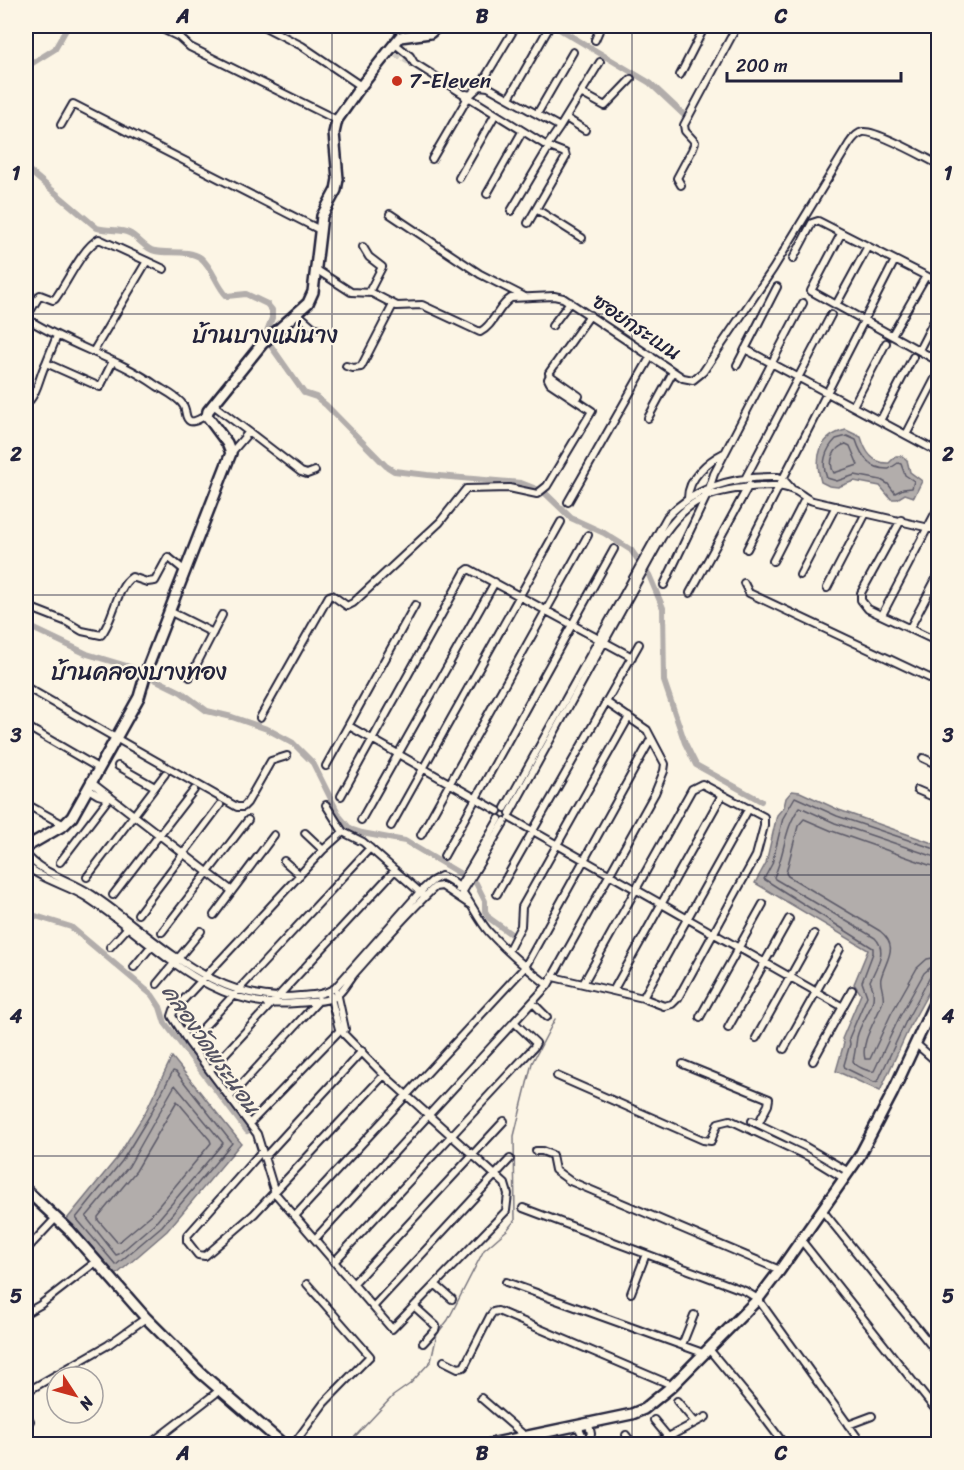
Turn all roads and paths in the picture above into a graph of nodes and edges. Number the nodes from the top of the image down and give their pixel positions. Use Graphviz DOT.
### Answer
graph roads {
  1 [pos="156,26"];
  2 [pos="263,26"];
  3 [pos="438,26"];
  4 [pos="516,26"];
  5 [pos="601,26"];
  6 [pos="705,26"];
  7 [pos="737,26"];
  8 [pos="549,28"];
  9 [pos="595,40"];
  10 [pos="394,43"];
  11 [pos="573,52"];
  12 [pos="600,62"];
  13 [pos="680,75"];
  14 [pos="631,79"];
  15 [pos="361,86"];
  16 [pos="480,86"];
  17 [pos="581,93"];
  18 [pos="468,97"];
  19 [pos="509,98"];
  20 [pos="537,114"];
  21 [pos="495,115"];
  22 [pos="566,118"];
  23 [pos="337,120"];
  24 [pos="61,125"];
  25 [pos="560,127"];
  26 [pos="585,130"];
  27 [pos="522,132"];
  28 [pos="548,146"];
  29 [pos="432,159"];
  30 [pos="939,164"];
  31 [pos="459,178"];
  32 [pos="681,185"];
  33 [pos="486,194"];
  34 [pos="536,208"];
  35 [pos="511,211"];
  36 [pos="390,214"];
  37 [pos="528,223"];
  38 [pos="320,230"];
  39 [pos="841,234"];
  40 [pos="582,238"];
  41 [pos="363,247"];
  42 [pos="867,248"];
  43 [pos="792,260"];
  44 [pos="147,261"];
  45 [pos="894,262"];
  46 [pos="164,269"];
  47 [pos="317,270"];
  48 [pos="926,276"];
  49 [pos="939,282"];
  50 [pos="777,287"];
  51 [pos="369,292"];
  52 [pos="523,296"];
  53 [pos="570,302"];
  54 [pos="803,303"];
  55 [pos="393,305"];
  56 [pos="836,305"];
  57 [pos="297,313"];
  58 [pos="939,313"];
  59 [pos="590,315"];
  60 [pos="831,315"];
  61 [pos="26,318"];
  62 [pos="864,320"];
  63 [pos="552,326"];
  64 [pos="320,329"];
  65 [pos="892,335"];
  66 [pos="57,336"];
  67 [pos="886,343"];
  68 [pos="745,349"];
  69 [pos="919,350"];
  70 [pos="93,352"];
  71 [pos="651,356"];
  72 [pos="913,357"];
  73 [pos="113,361"];
  74 [pos="939,361"];
  75 [pos="46,363"];
  76 [pos="771,363"];
  77 [pos="737,365"];
  78 [pos="346,366"];
  79 [pos="673,372"];
  80 [pos="939,373"];
  81 [pos="550,375"];
  82 [pos="798,377"];
  83 [pos="827,393"];
  84 [pos="579,396"];
  85 [pos="26,401"];
  86 [pos="212,404"];
  87 [pos="853,406"];
  88 [pos="207,415"];
  89 [pos="648,418"];
  90 [pos="880,421"];
  91 [pos="249,432"];
  92 [pos="906,435"];
  93 [pos="939,439"];
  94 [pos="936,450"];
  95 [pos="231,453"];
  96 [pos="725,453"];
  97 [pos="315,471"];
  98 [pos="748,479"];
  99 [pos="783,479"];
  100 [pos="710,486"];
  101 [pos="779,486"];
  102 [pos="747,488"];
  103 [pos="791,489"];
  104 [pos="707,495"];
  105 [pos="688,498"];
  106 [pos="806,499"];
  107 [pos="568,502"];
  108 [pos="836,506"];
  109 [pos="939,508"];
  110 [pos="866,513"];
  111 [pos="901,520"];
  112 [pos="561,522"];
  113 [pos="928,527"];
  114 [pos="939,530"];
  115 [pos="588,535"];
  116 [pos="659,535"];
  117 [pos="614,549"];
  118 [pos="747,549"];
  119 [pos="773,561"];
  120 [pos="184,570"];
  121 [pos="939,574"];
  122 [pos="800,575"];
  123 [pos="495,582"];
  124 [pos="744,583"];
  125 [pos="664,585"];
  126 [pos="827,588"];
  127 [pos="690,593"];
  128 [pos="520,596"];
  129 [pos="415,605"];
  130 [pos="26,606"];
  131 [pos="546,610"];
  132 [pos="169,611"];
  133 [pos="222,615"];
  134 [pos="882,615"];
  135 [pos="573,625"];
  136 [pos="910,628"];
  137 [pos="213,633"];
  138 [pos="938,640"];
  139 [pos="602,641"];
  140 [pos="639,644"];
  141 [pos="632,657"];
  142 [pos="190,677"];
  143 [pos="939,682"];
  144 [pos="26,687"];
  145 [pos="606,702"];
  146 [pos="629,717"];
  147 [pos="260,718"];
  148 [pos="26,726"];
  149 [pos="349,726"];
  150 [pos="554,726"];
  151 [pos="117,739"];
  152 [pos="651,739"];
  153 [pos="373,741"];
  154 [pos="398,754"];
  155 [pos="287,756"];
  156 [pos="923,758"];
  157 [pos="939,765"];
  158 [pos="118,766"];
  159 [pos="326,766"];
  160 [pos="100,769"];
  161 [pos="423,769"];
  162 [pos="165,774"];
  163 [pos="450,784"];
  164 [pos="90,786"];
  165 [pos="155,787"];
  166 [pos="194,790"];
  167 [pos="917,790"];
  168 [pos="722,795"];
  169 [pos="341,796"];
  170 [pos="109,798"];
  171 [pos="476,799"];
  172 [pos="939,799"];
  173 [pos="26,804"];
  174 [pos="220,805"];
  175 [pos="326,805"];
  176 [pos="749,808"];
  177 [pos="501,810"];
  178 [pos="133,816"];
  179 [pos="506,818"];
  180 [pos="248,820"];
  181 [pos="361,820"];
  182 [pos="64,825"];
  183 [pos="391,826"];
  184 [pos="533,831"];
  185 [pos="343,832"];
  186 [pos="305,833"];
  187 [pos="159,835"];
  188 [pos="421,835"];
  189 [pos="274,836"];
  190 [pos="558,845"];
  191 [pos="26,847"];
  192 [pos="370,848"];
  193 [pos="323,850"];
  194 [pos="26,854"];
  195 [pos="183,854"];
  196 [pos="444,856"];
  197 [pos="584,860"];
  198 [pos="284,861"];
  199 [pos="60,862"];
  200 [pos="26,865"];
  201 [pos="395,870"];
  202 [pos="208,872"];
  203 [pos="300,875"];
  204 [pos="610,875"];
  205 [pos="51,876"];
  206 [pos="87,877"];
  207 [pos="461,889"];
  208 [pos="635,889"];
  209 [pos="232,891"];
  210 [pos="423,894"];
  211 [pos="497,894"];
  212 [pos="113,895"];
  213 [pos="457,896"];
  214 [pos="661,904"];
  215 [pos="763,904"];
  216 [pos="470,905"];
  217 [pos="138,914"];
  218 [pos="214,915"];
  219 [pos="687,919"];
  220 [pos="789,919"];
  221 [pos="129,926"];
  222 [pos="201,931"];
  223 [pos="162,933"];
  224 [pos="713,933"];
  225 [pos="814,934"];
  226 [pos="153,944"];
  227 [pos="110,947"];
  228 [pos="739,948"];
  229 [pos="840,949"];
  230 [pos="508,951"];
  231 [pos="176,961"];
  232 [pos="765,962"];
  233 [pos="134,967"];
  234 [pos="525,967"];
  235 [pos="553,977"];
  236 [pos="790,977"];
  237 [pos="204,979"];
  238 [pos="157,984"];
  239 [pos="583,984"];
  240 [pos="548,985"];
  241 [pos="852,990"];
  242 [pos="613,991"];
  243 [pos="816,991"];
  244 [pos="235,993"];
  245 [pos="333,993"];
  246 [pos="939,995"];
  247 [pos="277,998"];
  248 [pos="643,998"];
  249 [pos="319,1000"];
  250 [pos="533,1003"];
  251 [pos="272,1004"];
  252 [pos="843,1007"];
  253 [pos="927,1016"];
  254 [pos="547,1017"];
  255 [pos="700,1017"];
  256 [pos="515,1023"];
  257 [pos="939,1023"];
  258 [pos="341,1027"];
  259 [pos="728,1028"];
  260 [pos="756,1038"];
  261 [pos="189,1043"];
  262 [pos="915,1043"];
  263 [pos="784,1049"];
  264 [pos="362,1051"];
  265 [pos="813,1061"];
  266 [pos="939,1063"];
  267 [pos="683,1064"];
  268 [pos="210,1070"];
  269 [pos="384,1075"];
  270 [pos="557,1076"];
  271 [pos="406,1095"];
  272 [pos="230,1097"];
  273 [pos="429,1116"];
  274 [pos="504,1121"];
  275 [pos="250,1123"];
  276 [pos="450,1136"];
  277 [pos="262,1151"];
  278 [pos="536,1151"];
  279 [pos="472,1156"];
  280 [pos="264,1158"];
  281 [pos="510,1159"];
  282 [pos="496,1175"];
  283 [pos="847,1175"];
  284 [pos="26,1191"];
  285 [pos="275,1193"];
  286 [pos="523,1208"];
  287 [pos="822,1210"];
  288 [pos="295,1216"];
  289 [pos="56,1218"];
  290 [pos="315,1239"];
  291 [pos="801,1240"];
  292 [pos="26,1250"];
  293 [pos="646,1254"];
  294 [pos="97,1261"];
  295 [pos="334,1262"];
  296 [pos="780,1270"];
  297 [pos="506,1282"];
  298 [pos="307,1284"];
  299 [pos="353,1284"];
  300 [pos="436,1285"];
  301 [pos="631,1293"];
  302 [pos="452,1299"];
  303 [pos="758,1299"];
  304 [pos="373,1307"];
  305 [pos="415,1307"];
  306 [pos="26,1313"];
  307 [pos="694,1315"];
  308 [pos="146,1318"];
  309 [pos="423,1343"];
  310 [pos="682,1345"];
  311 [pos="705,1351"];
  312 [pos="939,1354"];
  313 [pos="444,1361"];
  314 [pos="671,1387"];
  315 [pos="220,1390"];
  316 [pos="26,1392"];
  317 [pos="481,1398"];
  318 [pos="677,1401"];
  319 [pos="939,1413"];
  320 [pos="26,1414"];
  321 [pos="872,1416"];
  322 [pos="706,1417"];
  323 [pos="654,1420"];
  324 [pos="30,1421"];
  325 [pos="695,1422"];
  326 [pos="589,1424"];
  327 [pos="848,1425"];
  328 [pos="578,1426"];
  329 [pos="626,1435"];
  330 [pos="668,1437"];
  331 [pos="521,1440"];
  332 [pos="587,1441"];
  333 [pos="150,1444"];
  334 [pos="283,1444"];
  335 [pos="294,1444"];
  336 [pos="490,1444"];
  337 [pos="576,1444"];
  338 [pos="633,1444"];
  339 [pos="655,1444"];
  340 [pos="784,1444"];
  341 [pos="862,1444"];
  1 -- 23 [label="street"];
  2 -- 15 [label="street"];
  3 -- 10 [label="street"];
  4 -- 16 [label="street"];
  5 -- 9 [label="street"];
  6 -- 13 [label="street"];
  7 -- 32 [label="street"];
  8 -- 19 [label="street"];
  10 -- 15 [label="street"];
  10 -- 18 [label="street"];
  11 -- 20 [label="street"];
  12 -- 17 [label="street"];
  14 -- 17 [label="street"];
  15 -- 23 [label="street"];
  16 -- 18 [label="street"];
  16 -- 19 [label="street"];
  17 -- 22 [label="street"];
  18 -- 21 [label="street"];
  18 -- 29 [label="street"];
  19 -- 20 [label="street"];
  20 -- 25 [label="street"];
  21 -- 27 [label="street"];
  21 -- 31 [label="street"];
  22 -- 25 [label="street"];
  22 -- 26 [label="street"];
  23 -- 38 [label="street"];
  24 -- 38 [label="street"];
  25 -- 28 [label="street"];
  27 -- 28 [label="street"];
  27 -- 33 [label="street"];
  28 -- 34 [label="street"];
  28 -- 35 [label="street"];
  30 -- 79 [label="street, ซอยกระเบน"];
  34 -- 37 [label="street"];
  34 -- 40 [label="street"];
  36 -- 52 [label="street"];
  38 -- 47 [label="street"];
  39 -- 42 [label="street"];
  39 -- 43 [label="street"];
  39 -- 56 [label="street"];
  41 -- 51 [label="street"];
  42 -- 45 [label="street"];
  42 -- 56 [label="street"];
  44 -- 46 [label="street"];
  44 -- 61 [label="street"];
  44 -- 70 [label="street"];
  45 -- 48 [label="street"];
  45 -- 62 [label="street"];
  47 -- 51 [label="street"];
  47 -- 57 [label="street"];
  48 -- 49 [label="street"];
  48 -- 65 [label="street"];
  50 -- 68 [label="street"];
  51 -- 55 [label="street"];
  52 -- 53 [label="street, ซอยกระเบน"];
  52 -- 55 [label="street"];
  53 -- 59 [label="street, ซอยกระเบน"];
  53 -- 63 [label="street"];
  54 -- 76 [label="street"];
  55 -- 78 [label="street"];
  56 -- 62 [label="street"];
  57 -- 64 [label="street"];
  57 -- 86 [label="street"];
  58 -- 69 [label="street"];
  59 -- 71 [label="street, ซอยกระเบน"];
  59 -- 81 [label="street"];
  60 -- 82 [label="street"];
  61 -- 66 [label="street"];
  62 -- 65 [label="street"];
  62 -- 83 [label="street"];
  65 -- 69 [label="street"];
  66 -- 70 [label="street"];
  66 -- 75 [label="street"];
  67 -- 87 [label="street"];
  68 -- 76 [label="street"];
  68 -- 77 [label="street"];
  69 -- 74 [label="street"];
  70 -- 73 [label="street"];
  71 -- 79 [label="street, ซอยกระเบน"];
  71 -- 107 [label="street"];
  72 -- 90 [label="street"];
  73 -- 75 [label="street"];
  73 -- 88 [label="street"];
  75 -- 85 [label="street"];
  76 -- 82 [label="street"];
  76 -- 96 [label="street"];
  79 -- 89 [label="street"];
  80 -- 92 [label="street"];
  81 -- 84 [label="street"];
  81 -- 147 [label="street"];
  82 -- 83 [label="street"];
  82 -- 98 [label="street"];
  83 -- 87 [label="street"];
  83 -- 99 [label="street"];
  86 -- 88 [label="street"];
  86 -- 91 [label="street"];
  87 -- 90 [label="street"];
  88 -- 95 [label="street"];
  90 -- 92 [label="street"];
  91 -- 95 [label="street"];
  91 -- 97 [label="street"];
  92 -- 94 [label="street"];
  93 -- 94 [label="street"];
  95 -- 120 [label="street"];
  96 -- 100 [label="street"];
  96 -- 105 [label="street"];
  98 -- 99 [label="street"];
  98 -- 100 [label="street"];
  98 -- 102 [label="street"];
  99 -- 101 [label="street"];
  99 -- 103 [label="street"];
  100 -- 104 [label="street"];
  100 -- 105 [label="street"];
  101 -- 102 [label="street"];
  101 -- 103 [label="street"];
  101 -- 118 [label="street"];
  102 -- 104 [label="street"];
  102 -- 127 [label="street"];
  103 -- 106 [label="street"];
  104 -- 116 [label="street"];
  104 -- 125 [label="street"];
  105 -- 116 [label="street"];
  106 -- 108 [label="street"];
  106 -- 119 [label="street"];
  108 -- 110 [label="street"];
  108 -- 122 [label="street"];
  109 -- 113 [label="street"];
  110 -- 111 [label="street"];
  110 -- 126 [label="street"];
  111 -- 113 [label="street"];
  111 -- 134 [label="street"];
  112 -- 128 [label="street"];
  113 -- 114 [label="street"];
  113 -- 134 [label="street"];
  115 -- 131 [label="street"];
  116 -- 139 [label="street"];
  117 -- 135 [label="street"];
  120 -- 130 [label="street"];
  120 -- 132 [label="street"];
  121 -- 136 [label="street"];
  123 -- 128 [label="street"];
  123 -- 153 [label="street"];
  123 -- 154 [label="street"];
  124 -- 143 [label="street"];
  128 -- 131 [label="street"];
  128 -- 161 [label="street"];
  129 -- 149 [label="street"];
  131 -- 135 [label="street"];
  131 -- 163 [label="street"];
  132 -- 137 [label="street"];
  132 -- 151 [label="street"];
  133 -- 137 [label="street"];
  134 -- 136 [label="street"];
  135 -- 139 [label="street"];
  135 -- 171 [label="street"];
  136 -- 138 [label="street"];
  137 -- 142 [label="street"];
  139 -- 141 [label="street"];
  139 -- 150 [label="street"];
  140 -- 141 [label="street"];
  141 -- 145 [label="street"];
  144 -- 151 [label="street"];
  145 -- 146 [label="street"];
  145 -- 184 [label="street"];
  146 -- 152 [label="street"];
  146 -- 190 [label="street"];
  148 -- 160 [label="street"];
  149 -- 153 [label="street"];
  149 -- 159 [label="street"];
  150 -- 177 [label="street"];
  150 -- 179 [label="street"];
  151 -- 155 [label="street"];
  151 -- 160 [label="street"];
  152 -- 197 [label="street"];
  152 -- 204 [label="street"];
  153 -- 154 [label="street"];
  153 -- 169 [label="street"];
  154 -- 161 [label="street"];
  154 -- 181 [label="street"];
  156 -- 157 [label="street"];
  158 -- 165 [label="street"];
  160 -- 164 [label="street"];
  161 -- 163 [label="street"];
  161 -- 183 [label="street"];
  162 -- 165 [label="street"];
  163 -- 171 [label="street"];
  163 -- 188 [label="street"];
  164 -- 170 [label="street"];
  164 -- 182 [label="street"];
  165 -- 178 [label="street"];
  166 -- 187 [label="street"];
  167 -- 172 [label="street"];
  168 -- 176 [label="street"];
  168 -- 208 [label="street"];
  168 -- 214 [label="street"];
  170 -- 178 [label="street"];
  170 -- 199 [label="street"];
  171 -- 177 [label="street"];
  171 -- 196 [label="street"];
  173 -- 182 [label="street"];
  174 -- 195 [label="street"];
  175 -- 185 [label="street"];
  176 -- 219 [label="street"];
  176 -- 224 [label="street"];
  177 -- 179 [label="street"];
  177 -- 179 [label="street"];
  178 -- 187 [label="street"];
  178 -- 206 [label="street"];
  179 -- 184 [label="street"];
  179 -- 207 [label="street"];
  180 -- 202 [label="street"];
  182 -- 191 [label="street"];
  184 -- 190 [label="street"];
  184 -- 211 [label="street"];
  185 -- 192 [label="street"];
  185 -- 193 [label="street"];
  186 -- 193 [label="street"];
  187 -- 195 [label="street"];
  187 -- 212 [label="street"];
  189 -- 209 [label="street"];
  190 -- 197 [label="street"];
  190 -- 230 [label="street"];
  192 -- 201 [label="street"];
  192 -- 244 [label="street"];
  193 -- 203 [label="street"];
  194 -- 205 [label="street"];
  195 -- 202 [label="street"];
  195 -- 217 [label="street"];
  197 -- 204 [label="street"];
  197 -- 234 [label="street"];
  198 -- 203 [label="street"];
  200 -- 205 [label="street"];
  201 -- 210 [label="street"];
  201 -- 247 [label="street"];
  202 -- 209 [label="street"];
  202 -- 223 [label="street"];
  203 -- 237 [label="street"];
  204 -- 208 [label="street"];
  204 -- 235 [label="street"];
  205 -- 221 [label="street"];
  207 -- 210 [label="street"];
  207 -- 213 [label="street"];
  207 -- 216 [label="street"];
  208 -- 214 [label="street"];
  208 -- 239 [label="street"];
  209 -- 218 [label="street"];
  210 -- 213 [label="street"];
  210 -- 245 [label="street"];
  213 -- 216 [label="street"];
  214 -- 219 [label="street"];
  214 -- 242 [label="street"];
  215 -- 228 [label="street"];
  216 -- 230 [label="street"];
  219 -- 224 [label="street"];
  219 -- 248 [label="street"];
  220 -- 232 [label="street"];
  221 -- 226 [label="street"];
  221 -- 227 [label="street"];
  222 -- 231 [label="street"];
  224 -- 228 [label="street"];
  224 -- 248 [label="street"];
  225 -- 236 [label="street"];
  226 -- 231 [label="street"];
  226 -- 233 [label="street"];
  228 -- 232 [label="street"];
  228 -- 255 [label="street"];
  229 -- 243 [label="street"];
  230 -- 234 [label="street"];
  231 -- 237 [label="street"];
  231 -- 238 [label="street"];
  232 -- 236 [label="street"];
  232 -- 259 [label="street"];
  234 -- 240 [label="street"];
  234 -- 271 [label="street"];
  235 -- 239 [label="street"];
  235 -- 240 [label="street"];
  236 -- 243 [label="street"];
  236 -- 260 [label="street"];
  237 -- 244 [label="street"];
  237 -- 261 [label="street"];
  239 -- 242 [label="street"];
  240 -- 250 [label="street"];
  241 -- 252 [label="street"];
  242 -- 248 [label="street"];
  243 -- 252 [label="street"];
  243 -- 263 [label="street"];
  244 -- 247 [label="street"];
  244 -- 251 [label="street"];
  244 -- 261 [label="street"];
  245 -- 247 [label="street"];
  245 -- 249 [label="street"];
  245 -- 258 [label="street"];
  246 -- 253 [label="street"];
  247 -- 251 [label="street"];
  249 -- 251 [label="street"];
  249 -- 272 [label="street"];
  250 -- 254 [label="street"];
  250 -- 256 [label="street"];
  251 -- 268 [label="street"];
  252 -- 265 [label="street"];
  253 -- 257 [label="street"];
  253 -- 262 [label="street"];
  256 -- 273 [label="street"];
  256 -- 276 [label="street"];
  258 -- 264 [label="street"];
  258 -- 275 [label="street"];
  261 -- 268 [label="street"];
  262 -- 266 [label="street"];
  262 -- 283 [label="street"];
  264 -- 269 [label="street"];
  264 -- 280 [label="street"];
  267 -- 283 [label="street"];
  268 -- 272 [label="street"];
  269 -- 271 [label="street"];
  269 -- 285 [label="street"];
  270 -- 283 [label="street"];
  271 -- 273 [label="street"];
  271 -- 288 [label="street"];
  272 -- 275 [label="street"];
  273 -- 276 [label="street"];
  273 -- 290 [label="street"];
  274 -- 279 [label="street"];
  275 -- 277 [label="street"];
  276 -- 279 [label="street"];
  276 -- 295 [label="street"];
  277 -- 280 [label="street"];
  277 -- 285 [label="street"];
  278 -- 296 [label="street"];
  279 -- 282 [label="street"];
  279 -- 299 [label="street"];
  280 -- 285 [label="street"];
  281 -- 282 [label="street"];
  282 -- 300 [label="street"];
  282 -- 304 [label="street"];
  283 -- 287 [label="street"];
  284 -- 289 [label="street"];
  285 -- 288 [label="street"];
  286 -- 293 [label="street"];
  287 -- 291 [label="street"];
  287 -- 312 [label="street"];
  288 -- 290 [label="street"];
  289 -- 292 [label="street"];
  289 -- 294 [label="street"];
  290 -- 295 [label="street"];
  291 -- 296 [label="street"];
  291 -- 319 [label="street"];
  293 -- 301 [label="street"];
  293 -- 303 [label="street"];
  294 -- 306 [label="street"];
  294 -- 308 [label="street"];
  295 -- 299 [label="street"];
  296 -- 303 [label="street"];
  297 -- 310 [label="street"];
  298 -- 335 [label="street"];
  299 -- 304 [label="street"];
  300 -- 302 [label="street"];
  300 -- 305 [label="street"];
  303 -- 311 [label="street"];
  303 -- 327 [label="street"];
  304 -- 305 [label="street"];
  305 -- 309 [label="street"];
  307 -- 310 [label="street"];
  308 -- 315 [label="street"];
  308 -- 316 [label="street"];
  310 -- 311 [label="street"];
  311 -- 314 [label="street"];
  311 -- 340 [label="street"];
  313 -- 314 [label="street"];
  314 -- 326 [label="street"];
  315 -- 333 [label="street"];
  315 -- 334 [label="street"];
  317 -- 331 [label="street"];
  318 -- 325 [label="street"];
  320 -- 324 [label="street"];
  321 -- 327 [label="street"];
  322 -- 325 [label="street"];
  323 -- 330 [label="street"];
  325 -- 330 [label="street"];
  326 -- 328 [label="street"];
  326 -- 332 [label="street"];
  327 -- 341 [label="street"];
  328 -- 331 [label="street"];
  328 -- 332 [label="street"];
  329 -- 338 [label="street"];
  330 -- 339 [label="street"];
  331 -- 336 [label="street"];
  332 -- 337 [label="street"];
}
